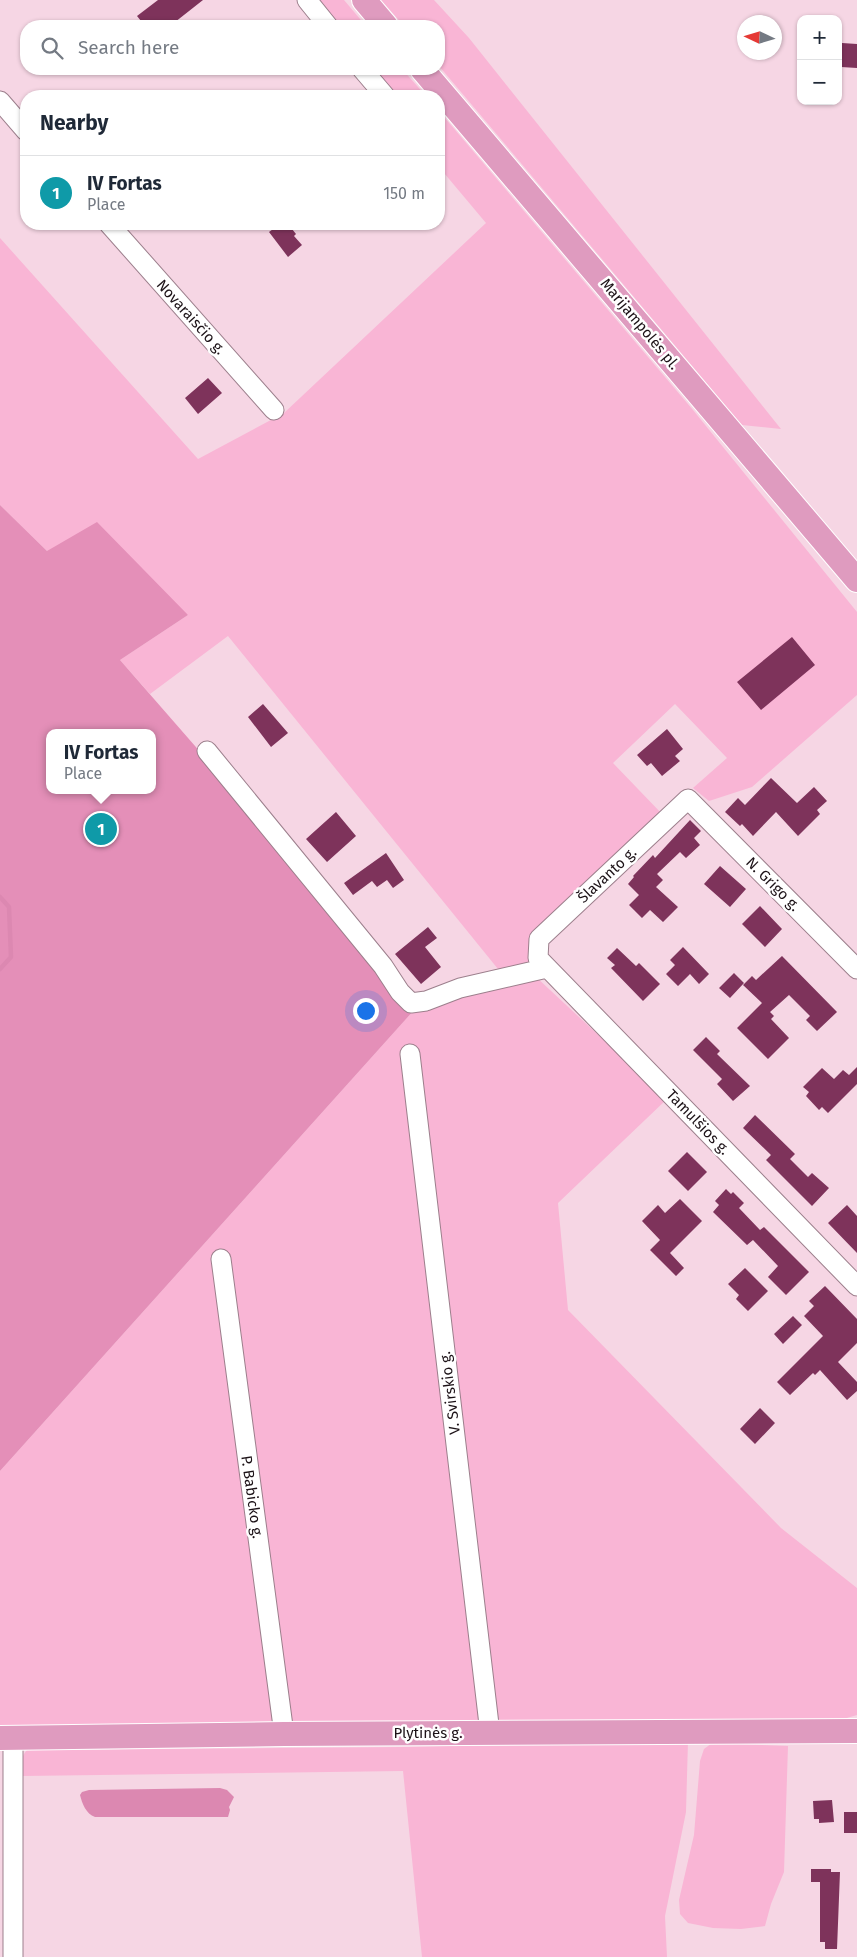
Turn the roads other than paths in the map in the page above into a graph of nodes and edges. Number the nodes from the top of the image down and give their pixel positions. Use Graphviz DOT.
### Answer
graph roads {
  1 [pos="307,0"];
  2 [pos="364,0"];
  3 [pos="323,20"];
  4 [pos="381,20"];
  5 [pos="367,75"];
  6 [pos="427,75"];
  7 [pos="380,90"];
  8 [pos="440,90"];
  9 [pos="445,96"];
  10 [pos="0,101"];
  11 [pos="20,124"];
  12 [pos="114,230"];
  13 [pos="274,410"];
  14 [pos="857,580"];
  15 [pos="207,751"];
  16 [pos="688,799"];
  17 [pos="543,963"];
  18 [pos="857,969"];
  19 [pos="410,1054"];
  20 [pos="221,1259"];
  21 [pos="857,1286"];
  22 [pos="857,1731"];
  23 [pos="490,1733"];
  24 [pos="284,1734"];
  25 [pos="6,1738"];
  26 [pos="13,1957"];
  1 -- 3 [label="street"];
  2 -- 4 [label="main road"];
  5 -- 7 [label="street"];
  6 -- 8 [label="main road, Marijampolės pl."];
  9 -- 14 [label="main road, Marijampolės pl."];
  10 -- 11 [label="street"];
  12 -- 13 [label="street, Novaraisčio g."];
  15 -- 17 [label="street"];
  16 -- 17 [label="street, Šlavanto g."];
  16 -- 18 [label="street, N. Grigo g."];
  17 -- 21 [label="street, Tamulšios g."];
  19 -- 23 [label="street, V. Svirskio g."];
  20 -- 24 [label="street, P. Babicko g."];
  22 -- 23 [label="main road, Plytinės g."];
  23 -- 24 [label="main road, Plytinės g."];
  24 -- 25 [label="main road, Plytinės g."];
  25 -- 26 [label="street"];
}
